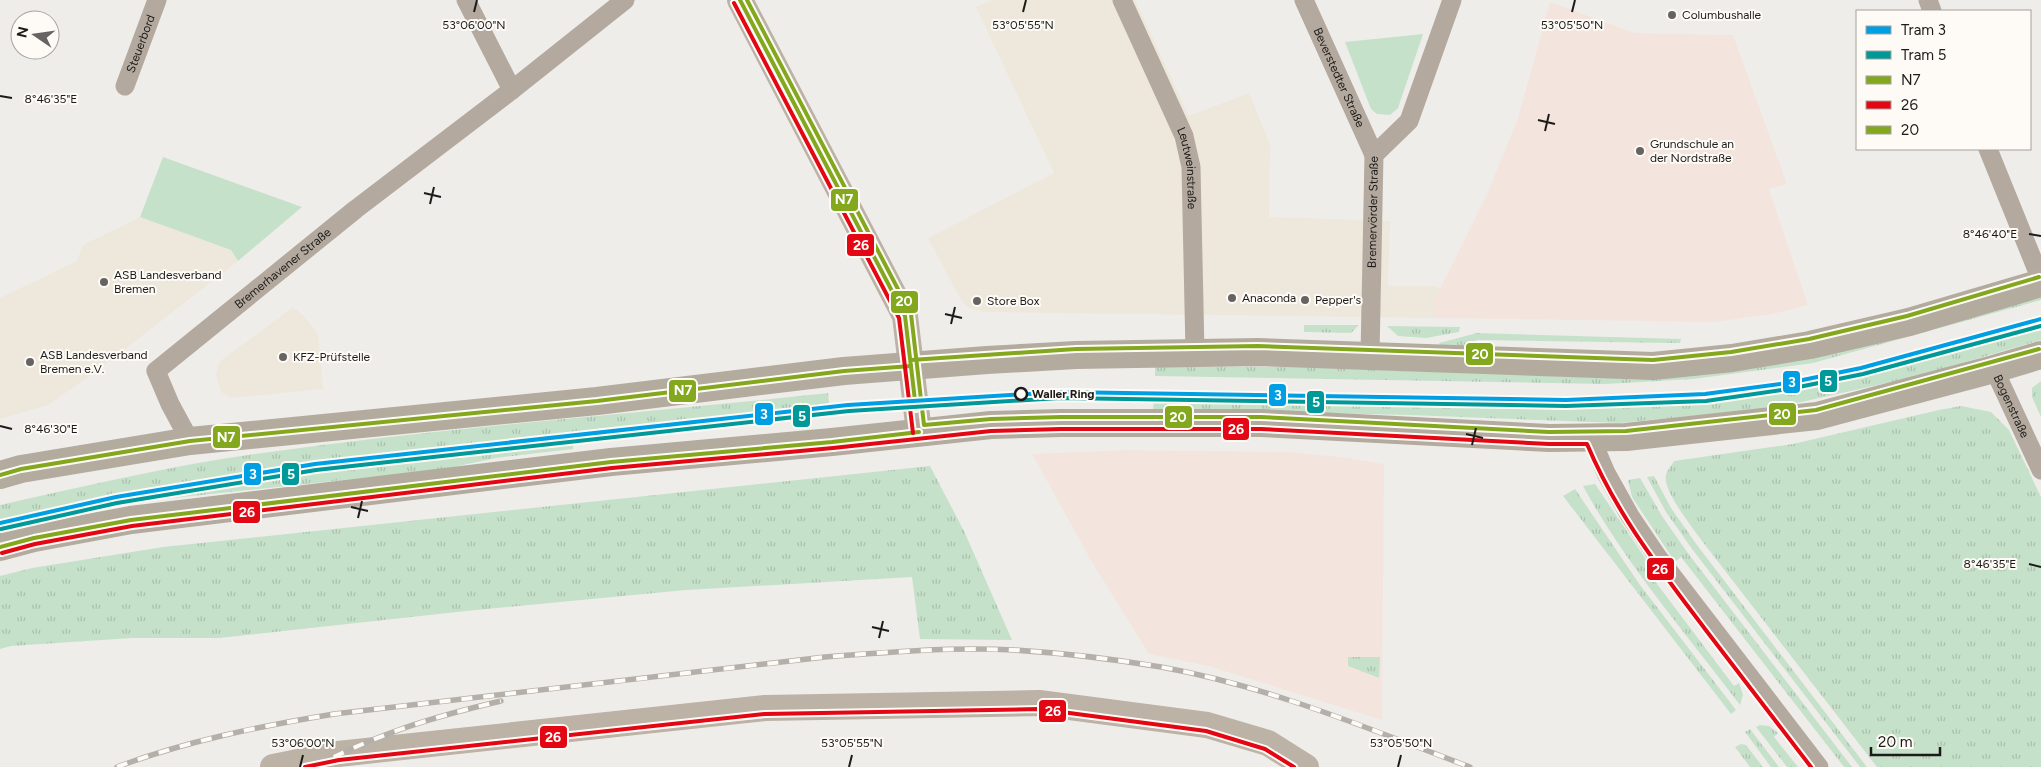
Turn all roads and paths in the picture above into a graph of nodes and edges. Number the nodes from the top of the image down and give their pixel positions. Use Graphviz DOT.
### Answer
graph roads {
  1 [pos="157,0"];
  2 [pos="466,0"];
  3 [pos="624,0"];
  4 [pos="740,0"];
  5 [pos="1122,0"];
  6 [pos="1304,0"];
  7 [pos="1452,0"];
  8 [pos="125,86"];
  9 [pos="512,90"];
  10 [pos="1988,150"];
  11 [pos="1374,154"];
  12 [pos="2041,282"];
  13 [pos="1195,352"];
  14 [pos="2041,355"];
  15 [pos="1370,356"];
  16 [pos="911,366"];
  17 [pos="1994,370"];
  18 [pos="919,432"];
  19 [pos="1591,438"];
  20 [pos="190,441"];
  21 [pos="2041,470"];
  22 [pos="0,475"];
  23 [pos="0,547"];
  24 [pos="273,767"];
  25 [pos="1306,767"];
  26 [pos="1819,767"];
  1 -- 8 [label="street, Steuerbord"];
  2 -- 9 [label="street"];
  3 -- 9 [label="street, Bremerhavener Straße"];
  4 -- 16 [label="street"];
  5 -- 13 [label="street, Leutweinstraße"];
  6 -- 11 [label="street, Beverstedter Straße"];
  7 -- 11 [label="street, Bremervörder Straße"];
  9 -- 20 [label="street, Bremerhavener Straße"];
  10 -- 12 [label="street"];
  11 -- 15 [label="street, Bremervörder Straße"];
  12 -- 15 [label="main road"];
  13 -- 15 [label="main road"];
  13 -- 16 [label="main road"];
  14 -- 17 [label="main road"];
  16 -- 18 [label="street"];
  16 -- 20 [label="main road"];
  17 -- 19 [label="main road"];
  17 -- 21 [label="street, Bogenstraße"];
  18 -- 19 [label="main road"];
  18 -- 23 [label="main road"];
  19 -- 26 [label="street"];
  20 -- 22 [label="main road"];
  24 -- 25 [label="street"];
}
